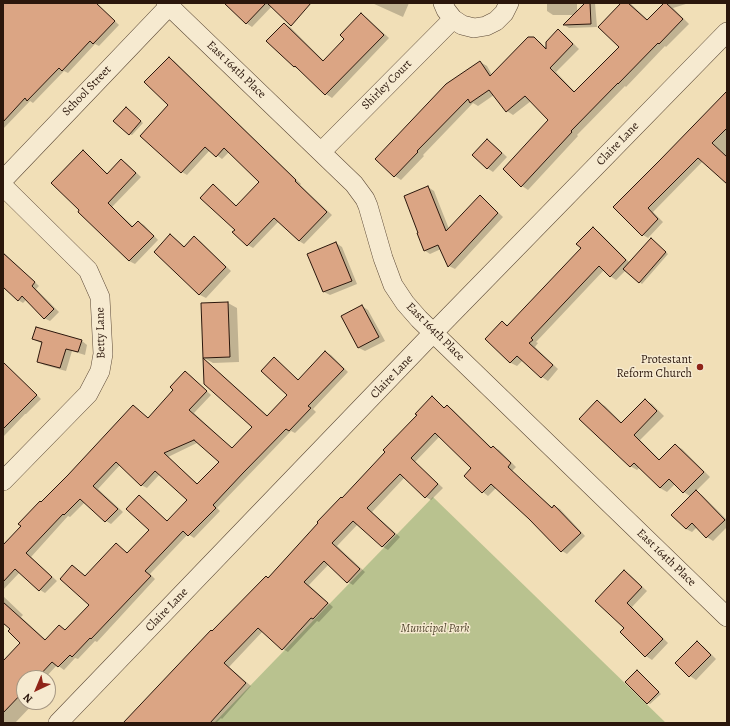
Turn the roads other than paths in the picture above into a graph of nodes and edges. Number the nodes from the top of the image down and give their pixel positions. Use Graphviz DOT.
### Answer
graph roads {
  1 [pos="509,3"];
  2 [pos="169,4"];
  3 [pos="448,11"];
  4 [pos="727,32"];
  5 [pos="321,152"];
  6 [pos="3,180"];
  7 [pos="3,186"];
  8 [pos="434,332"];
  9 [pos="3,482"];
  10 [pos="727,617"];
  11 [pos="58,723"];
  1 -- 3 [label="street, Shirley Court"];
  2 -- 5 [label="street, East 164th Place"];
  2 -- 6 [label="street, School Street"];
  3 -- 5 [label="street, Shirley Court"];
  4 -- 8 [label="street, Claire Lane"];
  5 -- 8 [label="street, East 164th Place"];
  7 -- 9 [label="street, Betty Lane"];
  8 -- 10 [label="street, East 164th Place"];
  8 -- 11 [label="street, Claire Lane"];
}
